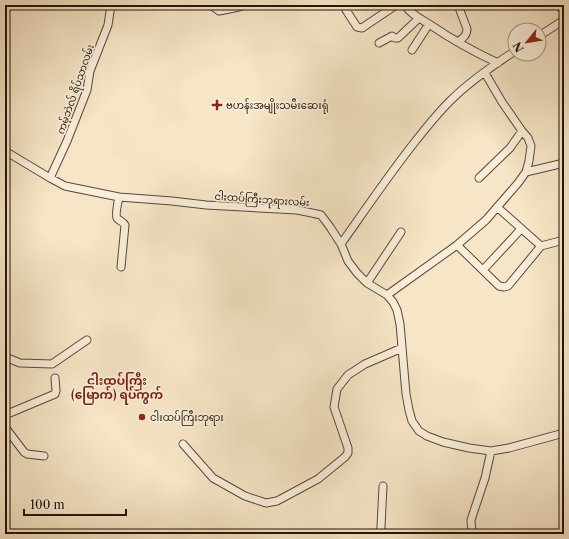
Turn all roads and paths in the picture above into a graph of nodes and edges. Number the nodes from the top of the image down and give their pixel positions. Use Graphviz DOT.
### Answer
graph roads {
  1 [pos="111,5"];
  2 [pos="211,5"];
  3 [pos="243,5"];
  4 [pos="350,5"];
  5 [pos="396,5"];
  6 [pos="405,5"];
  7 [pos="458,5"];
  8 [pos="558,5"];
  9 [pos="564,11"];
  10 [pos="419,18"];
  11 [pos="564,20"];
  12 [pos="429,24"];
  13 [pos="547,31"];
  14 [pos="458,42"];
  15 [pos="379,43"];
  16 [pos="412,50"];
  17 [pos="507,57"];
  18 [pos="498,63"];
  19 [pos="485,73"];
  20 [pos="522,131"];
  21 [pos="6,154"];
  22 [pos="564,163"];
  23 [pos="526,172"];
  24 [pos="50,178"];
  25 [pos="479,178"];
  26 [pos="119,197"];
  27 [pos="497,207"];
  28 [pos="521,229"];
  29 [pos="401,232"];
  30 [pos="564,240"];
  31 [pos="341,244"];
  32 [pos="457,245"];
  33 [pos="541,246"];
  34 [pos="121,267"];
  35 [pos="483,270"];
  36 [pos="367,283"];
  37 [pos="386,295"];
  38 [pos="87,340"];
  39 [pos="402,348"];
  40 [pos="5,356"];
  41 [pos="55,378"];
  42 [pos="5,415"];
  43 [pos="5,427"];
  44 [pos="564,433"];
  45 [pos="183,444"];
  46 [pos="491,451"];
  47 [pos="44,456"];
  48 [pos="384,486"];
  49 [pos="380,534"];
  50 [pos="472,534"];
  1 -- 24 [label="street, ကမ့်ဘဲလ် ရိပ်သာလမ်း"];
  2 -- 3 [label="street"];
  4 -- 5 [label="street"];
  6 -- 10 [label="street"];
  7 -- 14 [label="street"];
  8 -- 9 [label="street"];
  10 -- 12 [label="street"];
  10 -- 15 [label="street"];
  11 -- 13 [label="street"];
  12 -- 14 [label="street"];
  12 -- 16 [label="street"];
  14 -- 18 [label="street"];
  17 -- 18 [label="street"];
  18 -- 19 [label="street"];
  19 -- 20 [label="street"];
  19 -- 31 [label="street"];
  20 -- 23 [label="street"];
  20 -- 25 [label="street"];
  21 -- 24 [label="street, ငါးထပ်ကြီးဘုရားလမ်း"];
  22 -- 23 [label="street"];
  23 -- 27 [label="street"];
  24 -- 26 [label="street, ငါးထပ်ကြီးဘုရားလမ်း"];
  26 -- 31 [label="street, ငါးထပ်ကြီးဘုရားလမ်း"];
  26 -- 34 [label="street"];
  27 -- 28 [label="street"];
  27 -- 32 [label="street"];
  28 -- 33 [label="street"];
  28 -- 35 [label="street"];
  29 -- 36 [label="street"];
  30 -- 33 [label="street"];
  31 -- 36 [label="street, ငါးထပ်ကြီးဘုရားလမ်း"];
  32 -- 35 [label="street"];
  32 -- 37 [label="street"];
  33 -- 35 [label="street"];
  36 -- 37 [label="street, ငါးထပ်ကြီးဘုရားလမ်း"];
  37 -- 39 [label="street, ငါးထပ်ကြီးဘုရားလမ်း"];
  38 -- 40 [label="street"];
  39 -- 45 [label="street"];
  39 -- 46 [label="street, ငါးထပ်ကြီးဘုရားလမ်း"];
  41 -- 42 [label="street"];
  43 -- 47 [label="street"];
  44 -- 46 [label="street, ငါးထပ်ကြီးဘုရားလမ်း"];
  46 -- 50 [label="street"];
  48 -- 49 [label="street"];
}
